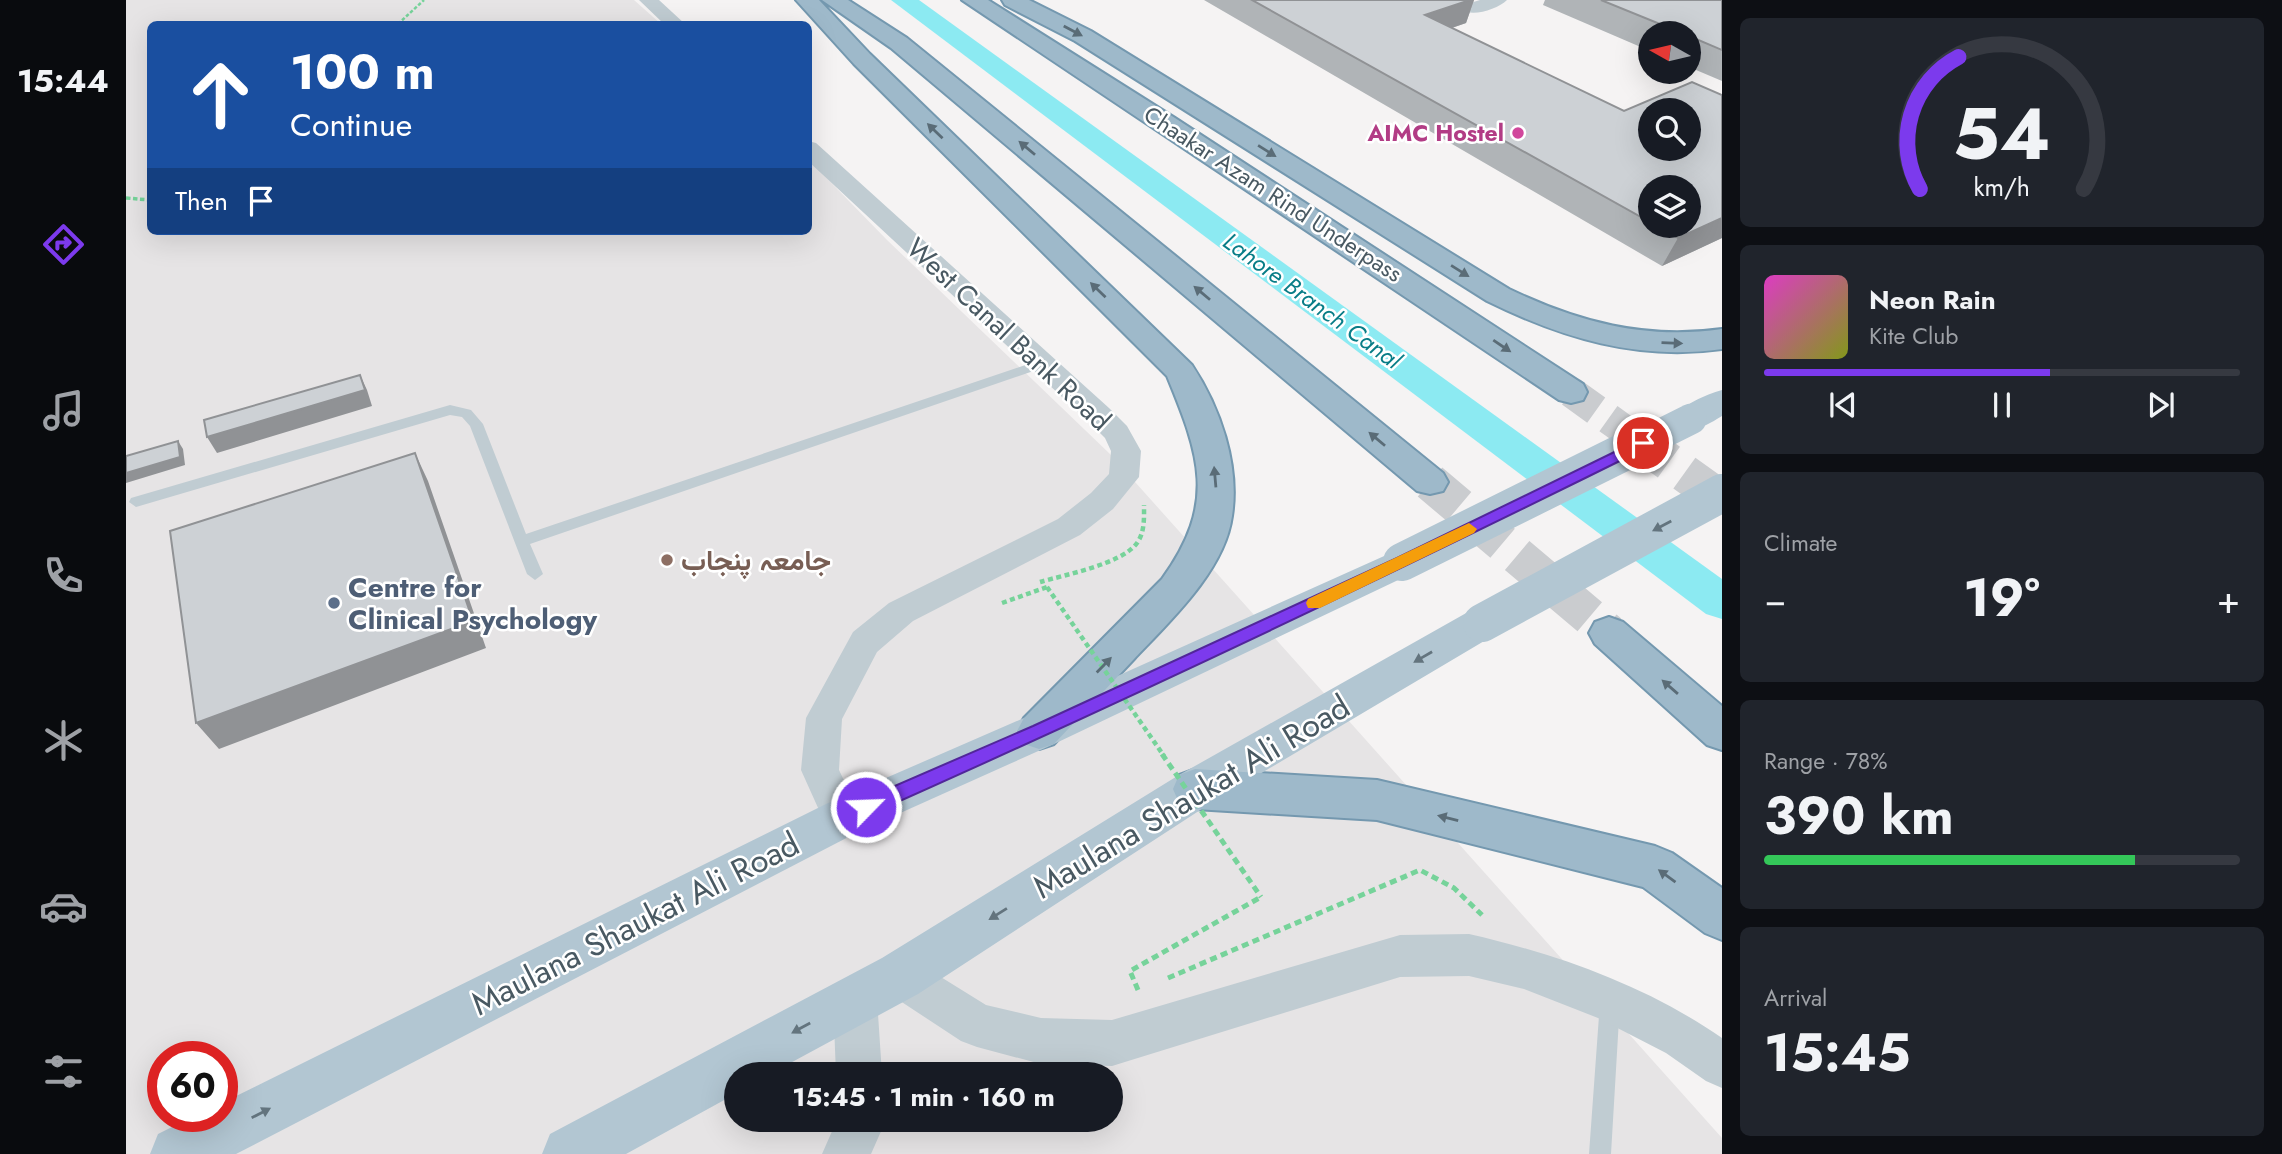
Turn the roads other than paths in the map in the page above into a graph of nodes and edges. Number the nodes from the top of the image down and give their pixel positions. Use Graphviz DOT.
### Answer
graph roads {
  1 [pos="648,0"];
  2 [pos="807,0"];
  3 [pos="833,0"];
  4 [pos="973,0"];
  5 [pos="1013,0"];
  6 [pos="1498,0"];
  7 [pos="1474,8"];
  8 [pos="672,21"];
  9 [pos="812,152"];
  10 [pos="1722,339"];
  11 [pos="1042,363"];
  12 [pos="1570,392"];
  13 [pos="1722,401"];
  14 [pos="1430,482"];
  15 [pos="1722,493"];
  16 [pos="136,502"];
  17 [pos="521,541"];
  18 [pos="535,574"];
  19 [pos="1609,633"];
  20 [pos="1039,731"];
  21 [pos="1722,732"];
  22 [pos="1195,789"];
  23 [pos="842,818"];
  24 [pos="1722,917"];
  25 [pos="900,976"];
  26 [pos="855,999"];
  27 [pos="1611,1000"];
  28 [pos="858,1062"];
  29 [pos="1722,1065"];
  30 [pos="856,1132"];
  31 [pos="178,1154"];
  32 [pos="570,1154"];
  33 [pos="846,1154"];
  34 [pos="1600,1154"];
  1 -- 8 [label="street"];
  20 -- 2 [label="highway, one-way"];
  14 -- 3 [label="highway, one-way"];
  4 -- 12 [label="highway, Chaakar Azam Rind Underpass, one-way"];
  5 -- 10 [label="highway, one-way"];
  6 -- 7 [label="street"];
  9 -- 11 [label="street, West Canal Bank Road"];
  11 -- 17 [label="lane"];
  11 -- 23 [label="street, West Canal Bank Road"];
  13 -- 20 [label="main road, Maulana Shaukat Ali Road, bridge"];
  15 -- 22 [label="main road, Maulana Shaukat Ali Road, one-way, bridge"];
  16 -- 17 [label="lane"];
  17 -- 18 [label="lane"];
  21 -- 19 [label="highway, one-way"];
  20 -- 23 [label="main road, Maulana Shaukat Ali Road"];
  24 -- 22 [label="highway, one-way"];
  22 -- 25 [label="main road, Maulana Shaukat Ali Road, one-way"];
  31 -- 23 [label="main road, Maulana Shaukat Ali Road, one-way"];
  25 -- 26 [label="main road, Maulana Shaukat Ali Road"];
  25 -- 27 [label="street"];
  26 -- 28 [label="street"];
  26 -- 32 [label="main road, Maulana Shaukat Ali Road, one-way"];
  27 -- 29 [label="street"];
  27 -- 34 [label="lane"];
  30 -- 33 [label="street"];
}
